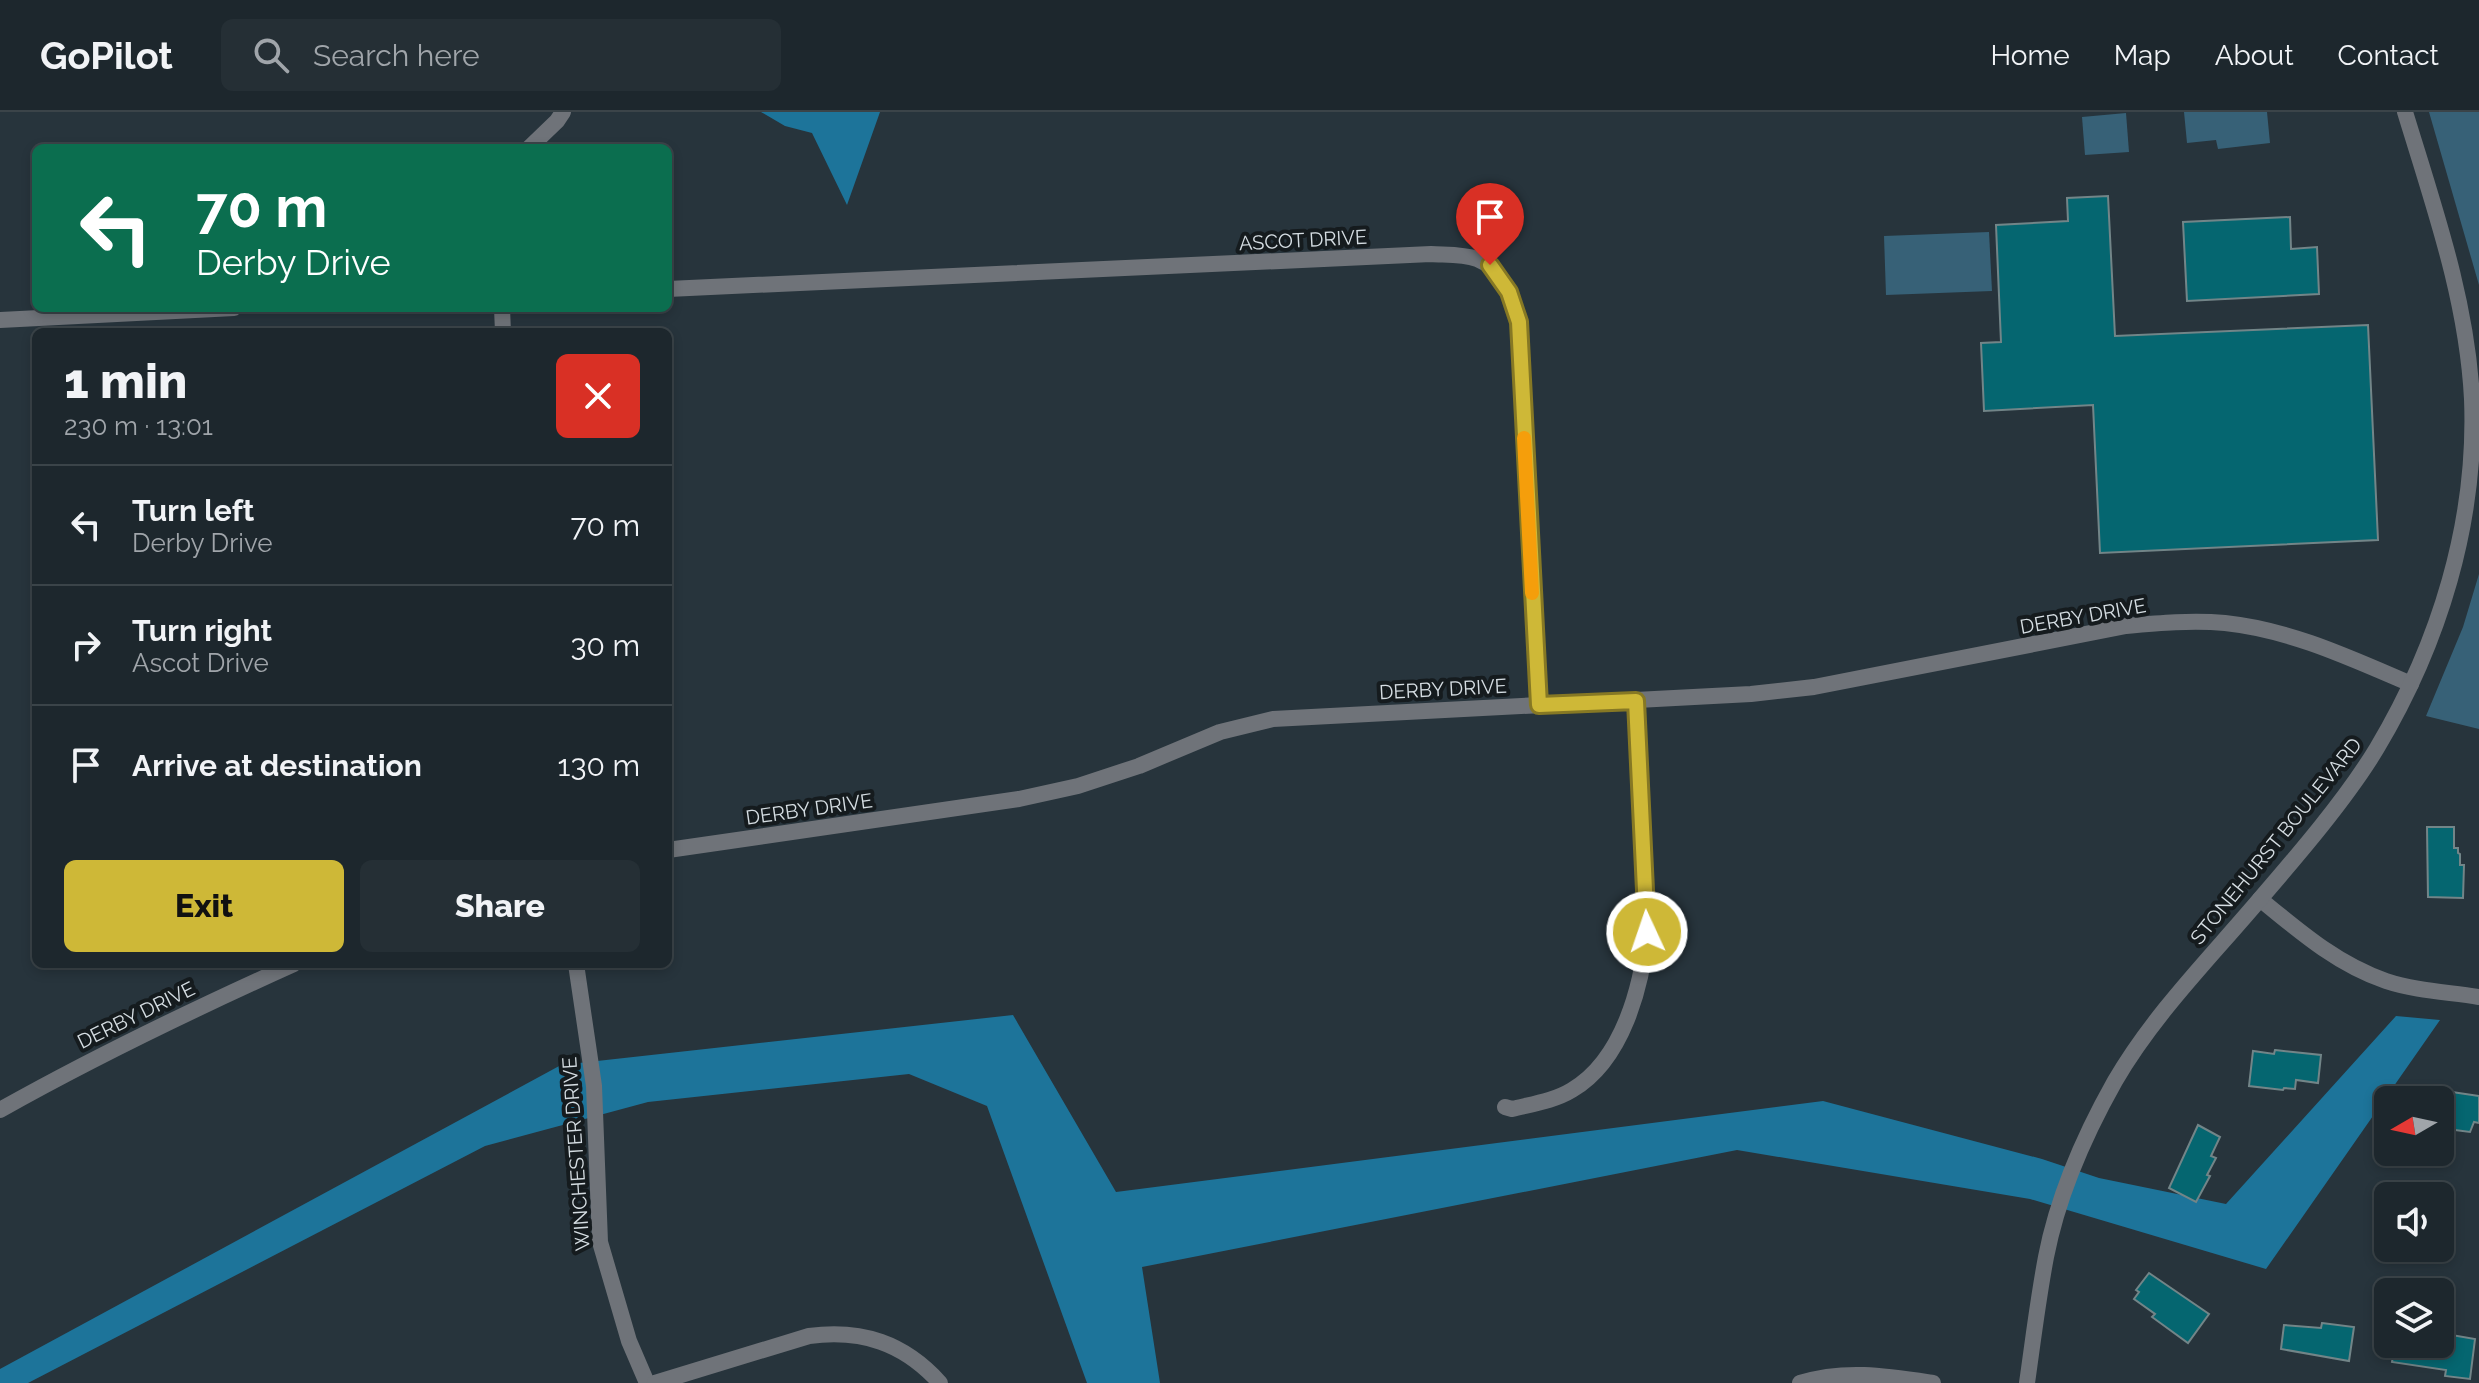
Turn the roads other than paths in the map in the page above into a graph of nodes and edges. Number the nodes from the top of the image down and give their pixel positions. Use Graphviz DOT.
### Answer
graph roads {
  1 [pos="563,112"];
  2 [pos="2405,112"];
  3 [pos="533,144"];
  4 [pos="672,289"];
  5 [pos="156,312"];
  6 [pos="0,320"];
  7 [pos="2411,684"];
  8 [pos="1636,701"];
  9 [pos="1539,705"];
  10 [pos="672,849"];
  11 [pos="2260,899"];
  12 [pos="285,968"];
  13 [pos="577,968"];
  14 [pos="2479,997"];
  15 [pos="1505,1107"];
  16 [pos="0,1110"];
  17 [pos="647,1383"];
  18 [pos="655,1383"];
  19 [pos="940,1383"];
  20 [pos="1800,1383"];
  21 [pos="1933,1383"];
  22 [pos="2027,1383"];
  1 -- 3 [label="street"];
  2 -- 7 [label="street, STONEHURST BOULEVARD"];
  4 -- 9 [label="street, ASCOT DRIVE"];
  5 -- 6 [label="street"];
  7 -- 8 [label="street, DERBY DRIVE"];
  7 -- 11 [label="street, STONEHURST BOULEVARD"];
  8 -- 9 [label="street, DERBY DRIVE"];
  8 -- 15 [label="street"];
  9 -- 10 [label="street, DERBY DRIVE"];
  11 -- 14 [label="street"];
  11 -- 22 [label="street, STONEHURST BOULEVARD"];
  12 -- 16 [label="street, DERBY DRIVE"];
  13 -- 17 [label="street, WINCHESTER DRIVE"];
  18 -- 19 [label="street"];
  20 -- 21 [label="street"];
}
